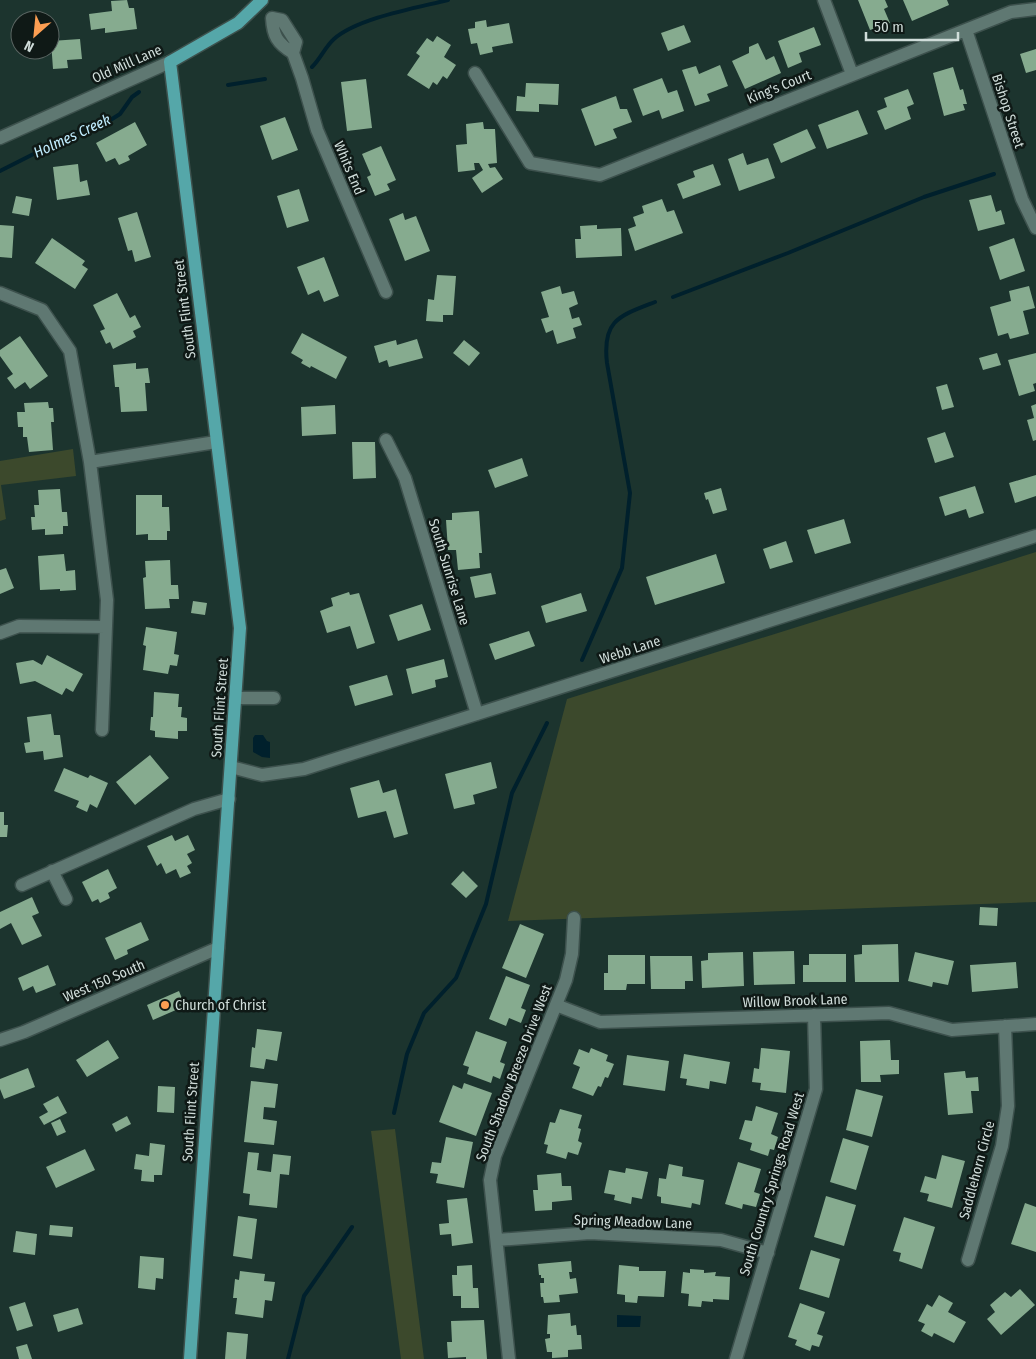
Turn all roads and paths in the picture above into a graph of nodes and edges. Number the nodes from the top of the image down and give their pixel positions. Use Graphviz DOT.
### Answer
graph roads {
  1 [pos="824,0"];
  2 [pos="260,2"];
  3 [pos="1036,9"];
  4 [pos="966,30"];
  5 [pos="170,62"];
  6 [pos="475,73"];
  7 [pos="852,74"];
  8 [pos="0,138"];
  9 [pos="1036,228"];
  10 [pos="386,292"];
  11 [pos="0,293"];
  12 [pos="386,440"];
  13 [pos="216,442"];
  14 [pos="90,462"];
  15 [pos="1036,536"];
  16 [pos="106,627"];
  17 [pos="0,633"];
  18 [pos="236,698"];
  19 [pos="274,698"];
  20 [pos="477,714"];
  21 [pos="102,730"];
  22 [pos="231,767"];
  23 [pos="229,799"];
  24 [pos="52,871"];
  25 [pos="22,885"];
  26 [pos="66,899"];
  27 [pos="574,918"];
  28 [pos="218,948"];
  29 [pos="556,1005"];
  30 [pos="814,1015"];
  31 [pos="1036,1024"];
  32 [pos="1005,1026"];
  33 [pos="0,1040"];
  34 [pos="496,1240"];
  35 [pos="768,1253"];
  36 [pos="968,1260"];
  37 [pos="190,1359"];
  38 [pos="509,1359"];
  39 [pos="736,1359"];
  1 -- 7 [label="street"];
  2 -- 5 [label="main road, Old Mill Lane"];
  2 -- 10 [label="street, Whits End"];
  3 -- 4 [label="street, King's Court"];
  4 -- 7 [label="street, King's Court"];
  4 -- 9 [label="street, Bishop Street"];
  5 -- 8 [label="street, Old Mill Lane"];
  5 -- 13 [label="main road, South Flint Street"];
  6 -- 7 [label="street, King's Court"];
  11 -- 14 [label="street"];
  12 -- 20 [label="street, South Sunrise Lane"];
  13 -- 14 [label="street"];
  13 -- 18 [label="main road, South Flint Street"];
  14 -- 16 [label="street"];
  15 -- 20 [label="street, Webb Lane"];
  16 -- 17 [label="street"];
  16 -- 21 [label="street"];
  18 -- 19 [label="street"];
  18 -- 22 [label="main road, South Flint Street"];
  20 -- 22 [label="street, Webb Lane"];
  22 -- 23 [label="main road, South Flint Street"];
  23 -- 24 [label="street"];
  23 -- 28 [label="main road, South Flint Street"];
  24 -- 25 [label="street"];
  24 -- 26 [label="street"];
  27 -- 29 [label="street, South Shadow Breeze Drive West"];
  28 -- 33 [label="street, West 150 South"];
  28 -- 37 [label="main road, South Flint Street"];
  29 -- 30 [label="street, Willow Brook Lane"];
  29 -- 34 [label="street, South Shadow Breeze Drive West"];
  30 -- 32 [label="street, Willow Brook Lane"];
  30 -- 35 [label="street, South Country Springs Road West"];
  31 -- 32 [label="street, Willow Brook Lane"];
  32 -- 36 [label="street, Saddlehorn Circle"];
  34 -- 35 [label="street, Spring Meadow Lane"];
  34 -- 38 [label="street, South Shadow Breeze Drive West"];
  35 -- 39 [label="street, South Country Springs Road West"];
}
